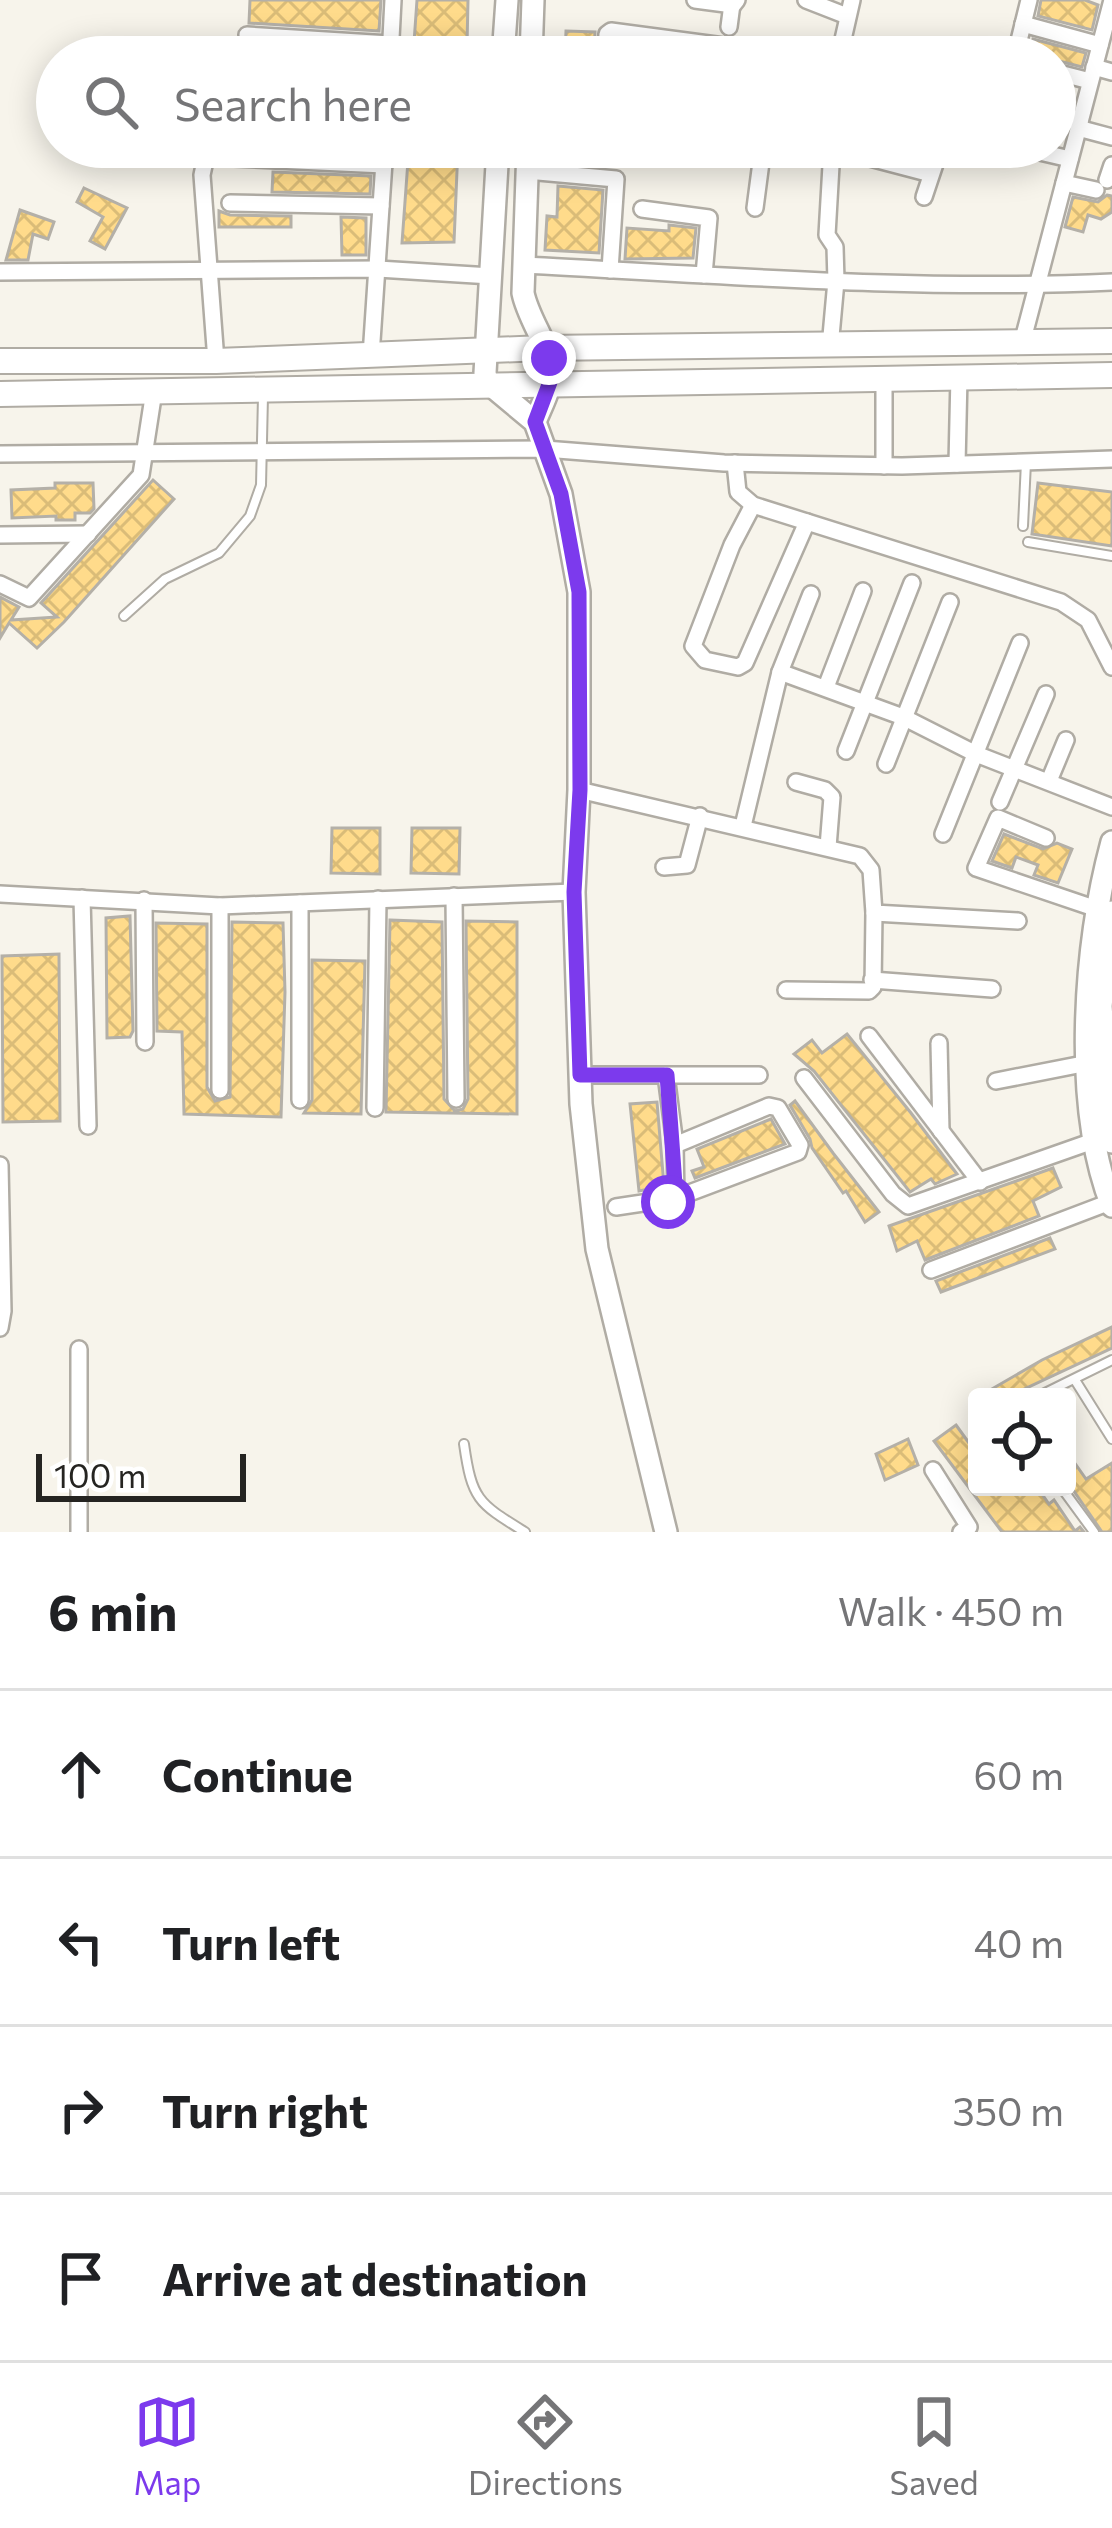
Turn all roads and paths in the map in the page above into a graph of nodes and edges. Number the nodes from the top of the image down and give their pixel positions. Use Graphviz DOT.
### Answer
graph roads {
  1 [pos="393,0"];
  2 [pos="507,0"];
  3 [pos="533,0"];
  4 [pos="694,0"];
  5 [pos="806,0"];
  6 [pos="1029,0"];
  7 [pos="1112,0"];
  8 [pos="735,2"];
  9 [pos="849,8"];
  10 [pos="1023,24"];
  11 [pos="729,27"];
  12 [pos="247,35"];
  13 [pos="257,36"];
  14 [pos="391,36"];
  15 [pos="504,36"];
  16 [pos="532,36"];
  17 [pos="1020,36"];
  18 [pos="1067,36"];
  19 [pos="1076,38"];
  20 [pos="1100,45"];
  21 [pos="1112,72"];
  22 [pos="1076,73"];
  23 [pos="1092,74"];
  24 [pos="1076,124"];
  25 [pos="1079,125"];
  26 [pos="1076,136"];
  27 [pos="1112,137"];
  28 [pos="204,168"];
  29 [pos="384,168"];
  30 [pos="497,168"];
  31 [pos="527,168"];
  32 [pos="760,168"];
  33 [pos="829,168"];
  34 [pos="933,168"];
  35 [pos="1068,168"];
  36 [pos="527,172"];
  37 [pos="1105,178"];
  38 [pos="1064,183"];
  39 [pos="924,196"];
  40 [pos="230,203"];
  41 [pos="381,206"];
  42 [pos="642,208"];
  43 [pos="755,208"];
  44 [pos="523,266"];
  45 [pos="378,269"];
  46 [pos="610,270"];
  47 [pos="0,272"];
  48 [pos="212,273"];
  49 [pos="704,274"];
  50 [pos="491,276"];
  51 [pos="836,281"];
  52 [pos="1112,283"];
  53 [pos="1037,286"];
  54 [pos="1112,341"];
  55 [pos="1022,343"];
  56 [pos="830,347"];
  57 [pos="543,348"];
  58 [pos="485,351"];
  59 [pos="371,356"];
  60 [pos="216,361"];
  61 [pos="0,362"];
  62 [pos="1112,374"];
  63 [pos="959,376"];
  64 [pos="884,377"];
  65 [pos="487,382"];
  66 [pos="550,382"];
  67 [pos="264,388"];
  68 [pos="154,391"];
  69 [pos="0,394"];
  70 [pos="535,422"];
  71 [pos="545,449"];
  72 [pos="148,452"];
  73 [pos="262,452"];
  74 [pos="0,454"];
  75 [pos="1112,459"];
  76 [pos="1026,462"];
  77 [pos="735,463"];
  78 [pos="957,464"];
  79 [pos="884,466"];
  80 [pos="753,505"];
  81 [pos="806,522"];
  82 [pos="1023,526"];
  83 [pos="88,534"];
  84 [pos="0,535"];
  85 [pos="1028,542"];
  86 [pos="1112,556"];
  87 [pos="913,583"];
  88 [pos="0,584"];
  89 [pos="862,590"];
  90 [pos="812,593"];
  91 [pos="950,602"];
  92 [pos="124,616"];
  93 [pos="1020,644"];
  94 [pos="1112,667"];
  95 [pos="780,672"];
  96 [pos="826,687"];
  97 [pos="1046,694"];
  98 [pos="864,702"];
  99 [pos="903,717"];
  100 [pos="1066,740"];
  101 [pos="846,751"];
  102 [pos="976,754"];
  103 [pos="886,764"];
  104 [pos="1017,768"];
  105 [pos="796,782"];
  106 [pos="1049,782"];
  107 [pos="580,790"];
  108 [pos="1000,802"];
  109 [pos="1112,807"];
  110 [pos="700,816"];
  111 [pos="743,826"];
  112 [pos="943,834"];
  113 [pos="1046,838"];
  114 [pos="1112,842"];
  115 [pos="829,847"];
  116 [pos="664,867"];
  117 [pos="574,892"];
  118 [pos="0,894"];
  119 [pos="454,896"];
  120 [pos="82,898"];
  121 [pos="378,898"];
  122 [pos="144,900"];
  123 [pos="300,903"];
  124 [pos="220,906"];
  125 [pos="1105,910"];
  126 [pos="874,913"];
  127 [pos="1018,921"];
  128 [pos="1098,955"];
  129 [pos="872,980"];
  130 [pos="992,989"];
  131 [pos="786,990"];
  132 [pos="868,1036"];
  133 [pos="145,1042"];
  134 [pos="939,1043"];
  135 [pos="1088,1063"];
  136 [pos="580,1075"];
  137 [pos="667,1075"];
  138 [pos="759,1075"];
  139 [pos="804,1078"];
  140 [pos="996,1081"];
  141 [pos="220,1090"];
  142 [pos="456,1099"];
  143 [pos="300,1100"];
  144 [pos="375,1108"];
  145 [pos="88,1126"];
  146 [pos="941,1131"];
  147 [pos="1104,1141"];
  148 [pos="675,1144"];
  149 [pos="0,1165"];
  150 [pos="980,1182"];
  151 [pos="676,1198"];
  152 [pos="1111,1199"];
  153 [pos="616,1207"];
  154 [pos="931,1270"];
  155 [pos="0,1328"];
  156 [pos="79,1349"];
  157 [pos="1112,1360"];
  158 [pos="1075,1381"];
  159 [pos="1058,1388"];
  160 [pos="1112,1439"];
  161 [pos="464,1444"];
  162 [pos="933,1470"];
  163 [pos="1068,1496"];
  164 [pos="79,1532"];
  165 [pos="526,1532"];
  166 [pos="666,1532"];
  167 [pos="961,1532"];
  168 [pos="1094,1532"];
  1 -- 14 [label="street"];
  2 -- 15 [label="street"];
  3 -- 16 [label="street"];
  4 -- 8 [label="street"];
  5 -- 9 [label="street"];
  6 -- 10 [label="street"];
  7 -- 20 [label="street"];
  8 -- 11 [label="street"];
  10 -- 17 [label="street"];
  10 -- 18 [label="street"];
  12 -- 13 [label="street"];
  19 -- 20 [label="street"];
  20 -- 23 [label="street"];
  21 -- 23 [label="street"];
  22 -- 23 [label="street"];
  23 -- 25 [label="street"];
  24 -- 25 [label="street"];
  25 -- 26 [label="street"];
  25 -- 27 [label="street"];
  28 -- 48 [label="street"];
  29 -- 41 [label="street"];
  30 -- 50 [label="street"];
  31 -- 36 [label="street"];
  32 -- 43 [label="street"];
  33 -- 51 [label="street"];
  34 -- 39 [label="street"];
  35 -- 38 [label="street"];
  36 -- 44 [label="street"];
  36 -- 46 [label="street"];
  37 -- 38 [label="street"];
  38 -- 53 [label="street"];
  40 -- 41 [label="street"];
  41 -- 45 [label="street"];
  42 -- 49 [label="street"];
  44 -- 46 [label="street"];
  44 -- 57 [label="street"];
  45 -- 48 [label="street"];
  45 -- 50 [label="street"];
  45 -- 59 [label="street"];
  46 -- 49 [label="street"];
  47 -- 48 [label="street"];
  48 -- 60 [label="street"];
  49 -- 51 [label="street"];
  50 -- 58 [label="street"];
  51 -- 53 [label="street"];
  51 -- 56 [label="street"];
  52 -- 53 [label="street"];
  53 -- 55 [label="street"];
  54 -- 55 [label="main road"];
  55 -- 56 [label="main road"];
  56 -- 57 [label="main road"];
  57 -- 58 [label="main road"];
  57 -- 66 [label="street"];
  58 -- 59 [label="main road"];
  58 -- 65 [label="street"];
  59 -- 60 [label="main road"];
  60 -- 61 [label="main road"];
  62 -- 63 [label="main road"];
  63 -- 64 [label="main road"];
  63 -- 78 [label="street"];
  64 -- 66 [label="main road"];
  64 -- 79 [label="street"];
  65 -- 66 [label="main road"];
  65 -- 67 [label="main road"];
  65 -- 70 [label="street"];
  66 -- 70 [label="street"];
  67 -- 68 [label="main road"];
  67 -- 73 [label="lane"];
  68 -- 69 [label="main road"];
  68 -- 72 [label="street"];
  70 -- 71 [label="street"];
  71 -- 73 [label="street"];
  71 -- 77 [label="street"];
  71 -- 107 [label="street"];
  72 -- 73 [label="street"];
  72 -- 74 [label="street"];
  72 -- 83 [label="street"];
  73 -- 92 [label="lane"];
  75 -- 76 [label="street"];
  76 -- 78 [label="street"];
  76 -- 82 [label="lane"];
  77 -- 79 [label="street"];
  77 -- 80 [label="street"];
  78 -- 79 [label="street"];
  80 -- 81 [label="street"];
  80 -- 81 [label="street"];
  81 -- 94 [label="street"];
  83 -- 84 [label="street"];
  83 -- 88 [label="street"];
  85 -- 86 [label="lane"];
  87 -- 98 [label="street"];
  89 -- 96 [label="street"];
  90 -- 95 [label="street"];
  91 -- 99 [label="street"];
  93 -- 102 [label="street"];
  95 -- 96 [label="street"];
  95 -- 111 [label="street"];
  96 -- 98 [label="street"];
  97 -- 104 [label="street"];
  98 -- 99 [label="street"];
  98 -- 101 [label="street"];
  99 -- 102 [label="street"];
  99 -- 103 [label="street"];
  100 -- 106 [label="street"];
  102 -- 104 [label="street"];
  102 -- 112 [label="street"];
  104 -- 106 [label="street"];
  104 -- 108 [label="street"];
  105 -- 115 [label="street"];
  106 -- 109 [label="street"];
  107 -- 110 [label="street"];
  107 -- 117 [label="street"];
  110 -- 111 [label="street"];
  110 -- 116 [label="street"];
  111 -- 115 [label="street"];
  113 -- 125 [label="street"];
  114 -- 125 [label="street"];
  115 -- 126 [label="street"];
  117 -- 119 [label="street"];
  117 -- 136 [label="street"];
  118 -- 120 [label="street"];
  119 -- 121 [label="street"];
  119 -- 142 [label="street"];
  120 -- 122 [label="street"];
  120 -- 145 [label="street"];
  121 -- 123 [label="street"];
  121 -- 144 [label="street"];
  122 -- 124 [label="street"];
  122 -- 133 [label="street"];
  123 -- 124 [label="street"];
  123 -- 143 [label="street"];
  124 -- 141 [label="street"];
  125 -- 128 [label="street"];
  126 -- 127 [label="street"];
  126 -- 129 [label="street"];
  128 -- 135 [label="street"];
  128 -- 147 [label="street"];
  129 -- 130 [label="street"];
  129 -- 131 [label="street"];
  132 -- 146 [label="street"];
  134 -- 146 [label="street"];
  135 -- 140 [label="street"];
  135 -- 147 [label="street"];
  136 -- 137 [label="street"];
  136 -- 166 [label="street"];
  137 -- 138 [label="street"];
  137 -- 148 [label="street"];
  139 -- 150 [label="street"];
  146 -- 150 [label="street"];
  147 -- 150 [label="street"];
  147 -- 152 [label="street"];
  148 -- 151 [label="street"];
  148 -- 151 [label="street"];
  149 -- 155 [label="street"];
  151 -- 153 [label="street"];
  152 -- 154 [label="street"];
  156 -- 164 [label="street"];
  157 -- 158 [label="lane"];
  158 -- 159 [label="lane"];
  158 -- 160 [label="lane"];
  161 -- 165 [label="lane"];
  162 -- 167 [label="street"];
  163 -- 168 [label="lane"];
}
